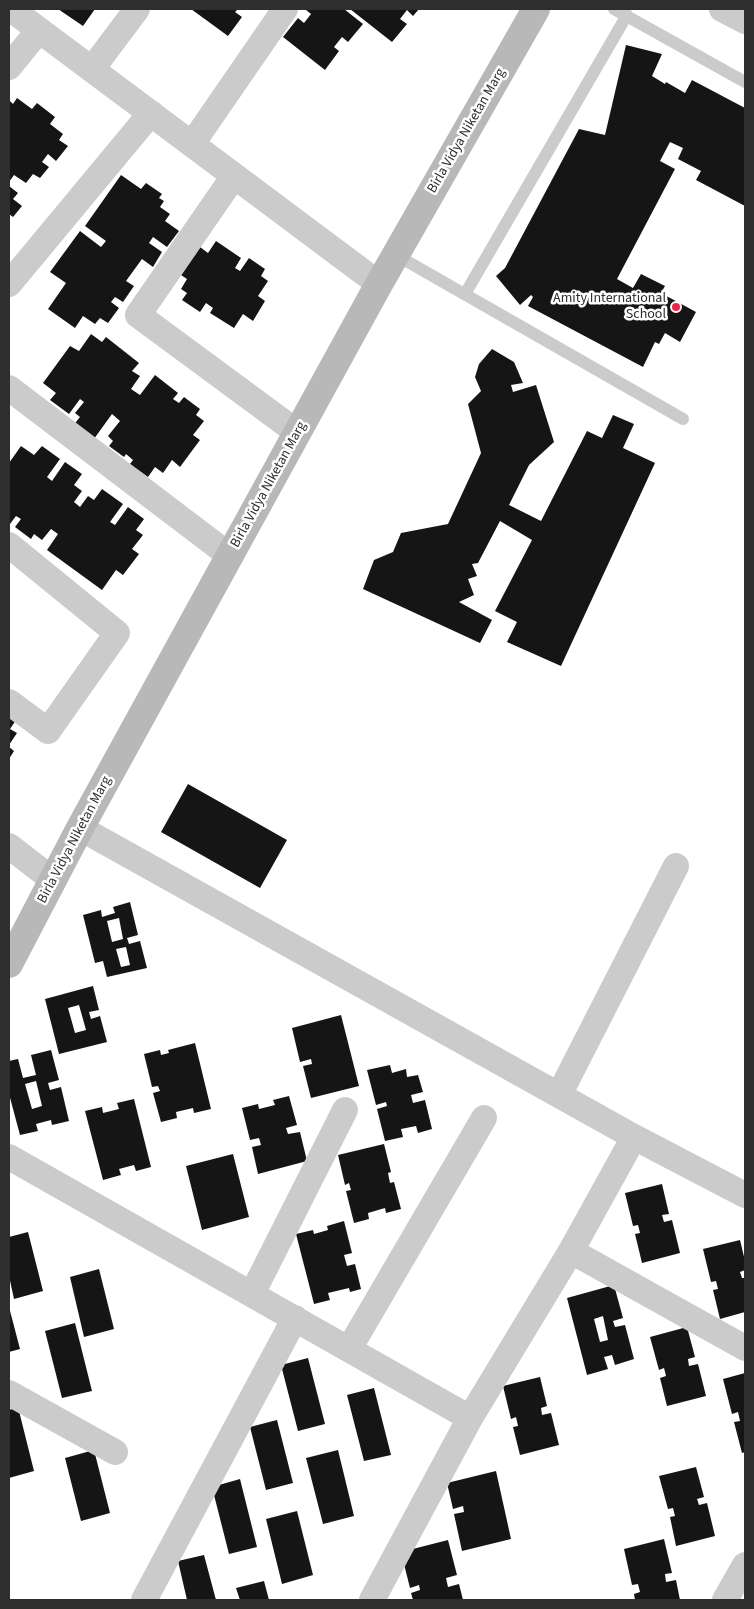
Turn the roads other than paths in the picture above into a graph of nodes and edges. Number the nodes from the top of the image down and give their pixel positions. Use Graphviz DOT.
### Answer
graph roads {
  1 [pos="12,9"];
  2 [pos="137,9"];
  3 [pos="285,9"];
  4 [pos="536,9"];
  5 [pos="614,9"];
  6 [pos="722,9"];
  7 [pos="627,16"];
  8 [pos="745,21"];
  9 [pos="39,30"];
  10 [pos="9,67"];
  11 [pos="92,69"];
  12 [pos="745,82"];
  13 [pos="151,113"];
  14 [pos="192,144"];
  15 [pos="234,176"];
  16 [pos="396,255"];
  17 [pos="9,284"];
  18 [pos="379,284"];
  19 [pos="465,294"];
  20 [pos="9,388"];
  21 [pos="684,420"];
  22 [pos="298,433"];
  23 [pos="9,545"];
  24 [pos="230,556"];
  25 [pos="9,702"];
  26 [pos="80,828"];
  27 [pos="9,846"];
  28 [pos="676,866"];
  29 [pos="53,880"];
  30 [pos="9,964"];
  31 [pos="558,1095"];
  32 [pos="345,1110"];
  33 [pos="484,1118"];
  34 [pos="634,1137"];
  35 [pos="9,1157"];
  36 [pos="745,1194"];
  37 [pos="571,1251"];
  38 [pos="252,1294"];
  39 [pos="295,1318"];
  40 [pos="745,1348"];
  41 [pos="349,1349"];
  42 [pos="9,1393"];
  43 [pos="470,1418"];
  44 [pos="114,1452"];
  45 [pos="745,1565"];
  46 [pos="144,1600"];
  47 [pos="372,1600"];
  48 [pos="725,1600"];
  1 -- 9 [label="street"];
  2 -- 11 [label="street"];
  3 -- 14 [label="street"];
  4 -- 16 [label="street, Birla Vidya Niketan Marg"];
  5 -- 7 [label="lane"];
  6 -- 8 [label="street"];
  7 -- 12 [label="lane"];
  7 -- 19 [label="lane"];
  9 -- 10 [label="street"];
  9 -- 11 [label="street"];
  11 -- 13 [label="street"];
  13 -- 14 [label="street"];
  13 -- 17 [label="street"];
  14 -- 15 [label="street"];
  15 -- 18 [label="street"];
  15 -- 22 [label="street"];
  16 -- 18 [label="street, Birla Vidya Niketan Marg"];
  16 -- 19 [label="lane"];
  18 -- 22 [label="street, Birla Vidya Niketan Marg"];
  19 -- 21 [label="lane"];
  20 -- 24 [label="street"];
  22 -- 24 [label="street, Birla Vidya Niketan Marg"];
  23 -- 25 [label="street"];
  24 -- 26 [label="street, Birla Vidya Niketan Marg"];
  26 -- 29 [label="street, Birla Vidya Niketan Marg"];
  26 -- 31 [label="street"];
  27 -- 29 [label="street"];
  28 -- 31 [label="street"];
  29 -- 30 [label="street, Birla Vidya Niketan Marg"];
  31 -- 34 [label="street"];
  32 -- 38 [label="street"];
  33 -- 41 [label="street"];
  34 -- 36 [label="street"];
  34 -- 37 [label="street"];
  35 -- 38 [label="street"];
  37 -- 40 [label="street"];
  37 -- 43 [label="street"];
  38 -- 39 [label="street"];
  39 -- 41 [label="street"];
  39 -- 46 [label="street"];
  41 -- 43 [label="street"];
  42 -- 44 [label="street"];
  43 -- 47 [label="street"];
  45 -- 48 [label="street"];
}
